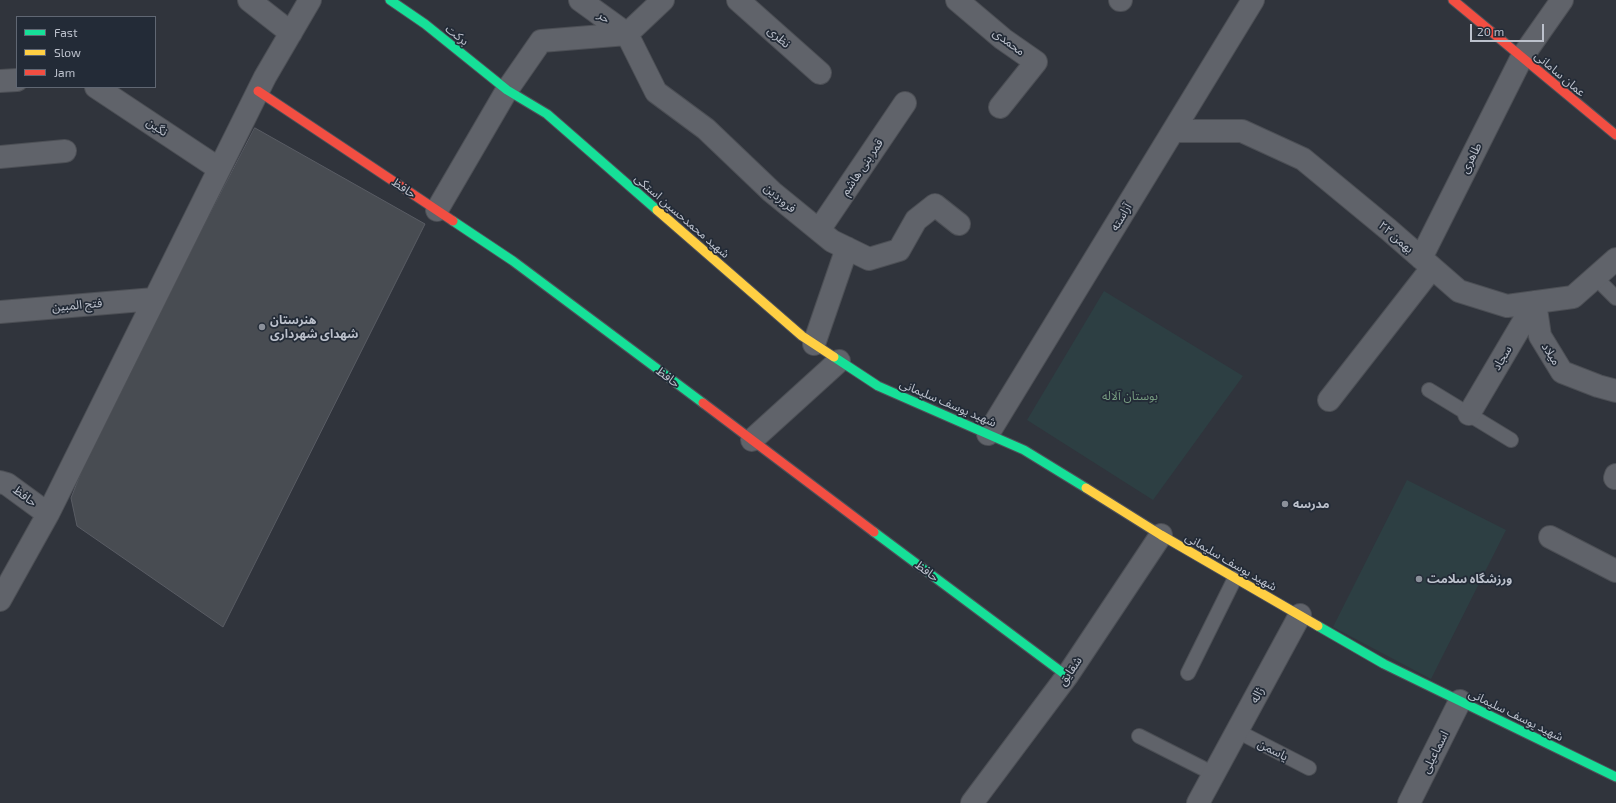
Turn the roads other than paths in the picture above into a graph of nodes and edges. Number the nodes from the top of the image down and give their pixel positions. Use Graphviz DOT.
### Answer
graph roads {
  1 [pos="249,0"];
  2 [pos="310,0"];
  3 [pos="390,0"];
  4 [pos="580,0"];
  5 [pos="663,0"];
  6 [pos="738,0"];
  7 [pos="958,0"];
  8 [pos="1253,0"];
  9 [pos="1453,0"];
  10 [pos="1562,0"];
  11 [pos="291,33"];
  12 [pos="627,34"];
  13 [pos="1522,57"];
  14 [pos="820,73"];
  15 [pos="16,80"];
  16 [pos="0,81"];
  17 [pos="507,90"];
  18 [pos="110,91"];
  19 [pos="258,91"];
  20 [pos="905,103"];
  21 [pos="1000,107"];
  22 [pos="1174,131"];
  23 [pos="1616,135"];
  24 [pos="64,151"];
  25 [pos="0,157"];
  26 [pos="218,168"];
  27 [pos="436,210"];
  28 [pos="959,224"];
  29 [pos="819,230"];
  30 [pos="847,248"];
  31 [pos="1616,259"];
  32 [pos="1427,263"];
  33 [pos="1595,277"];
  34 [pos="1616,298"];
  35 [pos="154,299"];
  36 [pos="1535,302"];
  37 [pos="0,312"];
  38 [pos="814,344"];
  39 [pos="839,361"];
  40 [pos="1429,390"];
  41 [pos="1616,391"];
  42 [pos="1329,400"];
  43 [pos="1469,414"];
  44 [pos="988,434"];
  45 [pos="752,440"];
  46 [pos="1511,440"];
  47 [pos="0,482"];
  48 [pos="48,514"];
  49 [pos="1161,535"];
  50 [pos="1550,537"];
  51 [pos="1616,571"];
  52 [pos="1235,578"];
  53 [pos="0,600"];
  54 [pos="1300,616"];
  55 [pos="1188,673"];
  56 [pos="1068,676"];
  57 [pos="1460,701"];
  58 [pos="1237,731"];
  59 [pos="1139,736"];
  60 [pos="1309,768"];
  61 [pos="1214,774"];
  62 [pos="1616,777"];
  63 [pos="972,803"];
  64 [pos="1198,803"];
  65 [pos="1409,803"];
  1 -- 11 [label="street"];
  2 -- 11 [label="street"];
  3 -- 17 [label="street, برکت"];
  4 -- 12 [label="street, حر"];
  5 -- 12 [label="street"];
  6 -- 14 [label="street, نظری"];
  7 -- 21 [label="street, محمدی"];
  8 -- 22 [label="street, آراسته"];
  9 -- 13 [label="street, عمان سامانی"];
  10 -- 13 [label="street, طاهری"];
  11 -- 19 [label="street"];
  12 -- 17 [label="street"];
  12 -- 29 [label="street, فروردین"];
  13 -- 23 [label="street, عمان سامانی"];
  13 -- 32 [label="street, طاهری"];
  15 -- 16 [label="street"];
  17 -- 27 [label="street"];
  17 -- 38 [label="street, شهید محمدحسین استکی"];
  18 -- 26 [label="street, نگین"];
  19 -- 26 [label="street"];
  19 -- 27 [label="street, حافظ"];
  20 -- 29 [label="street, قمر بنی هاشم"];
  22 -- 32 [label="street, ۲۲ بهمن"];
  22 -- 44 [label="street, آراسته"];
  24 -- 25 [label="street"];
  26 -- 35 [label="street"];
  27 -- 45 [label="street, حافظ"];
  28 -- 30 [label="street, فروردین"];
  29 -- 30 [label="street, فروردین"];
  30 -- 38 [label="street"];
  31 -- 33 [label="street, ۲۲ بهمن"];
  32 -- 36 [label="street, ۲۲ بهمن"];
  32 -- 42 [label="street, طاهری"];
  33 -- 34 [label="lane"];
  33 -- 36 [label="street, ۲۲ بهمن"];
  35 -- 37 [label="street, فتح المبین"];
  35 -- 48 [label="street"];
  36 -- 41 [label="street, میلاد"];
  36 -- 43 [label="street, سجاد"];
  38 -- 39 [label="street, شهید محمدحسین استکی"];
  39 -- 44 [label="street, شهید یوسف سلیمانی"];
  39 -- 45 [label="street"];
  40 -- 43 [label="lane"];
  43 -- 46 [label="lane"];
  44 -- 49 [label="street, شهید یوسف سلیمانی"];
  45 -- 56 [label="street, حافظ"];
  47 -- 48 [label="street, حافظ"];
  48 -- 53 [label="street"];
  49 -- 52 [label="street, شهید یوسف سلیمانی"];
  49 -- 56 [label="street, شقایق"];
  50 -- 51 [label="street"];
  52 -- 54 [label="street, شهید یوسف سلیمانی"];
  52 -- 55 [label="lane"];
  54 -- 57 [label="street, شهید یوسف سلیمانی"];
  54 -- 58 [label="street, ژاله"];
  56 -- 63 [label="street, شقایق"];
  57 -- 62 [label="street, شهید یوسف سلیمانی"];
  57 -- 65 [label="street, اسماعیلی"];
  58 -- 60 [label="lane, یاسمن"];
  58 -- 61 [label="street, ژاله"];
  59 -- 61 [label="lane"];
  61 -- 64 [label="street, ژاله"];
}
